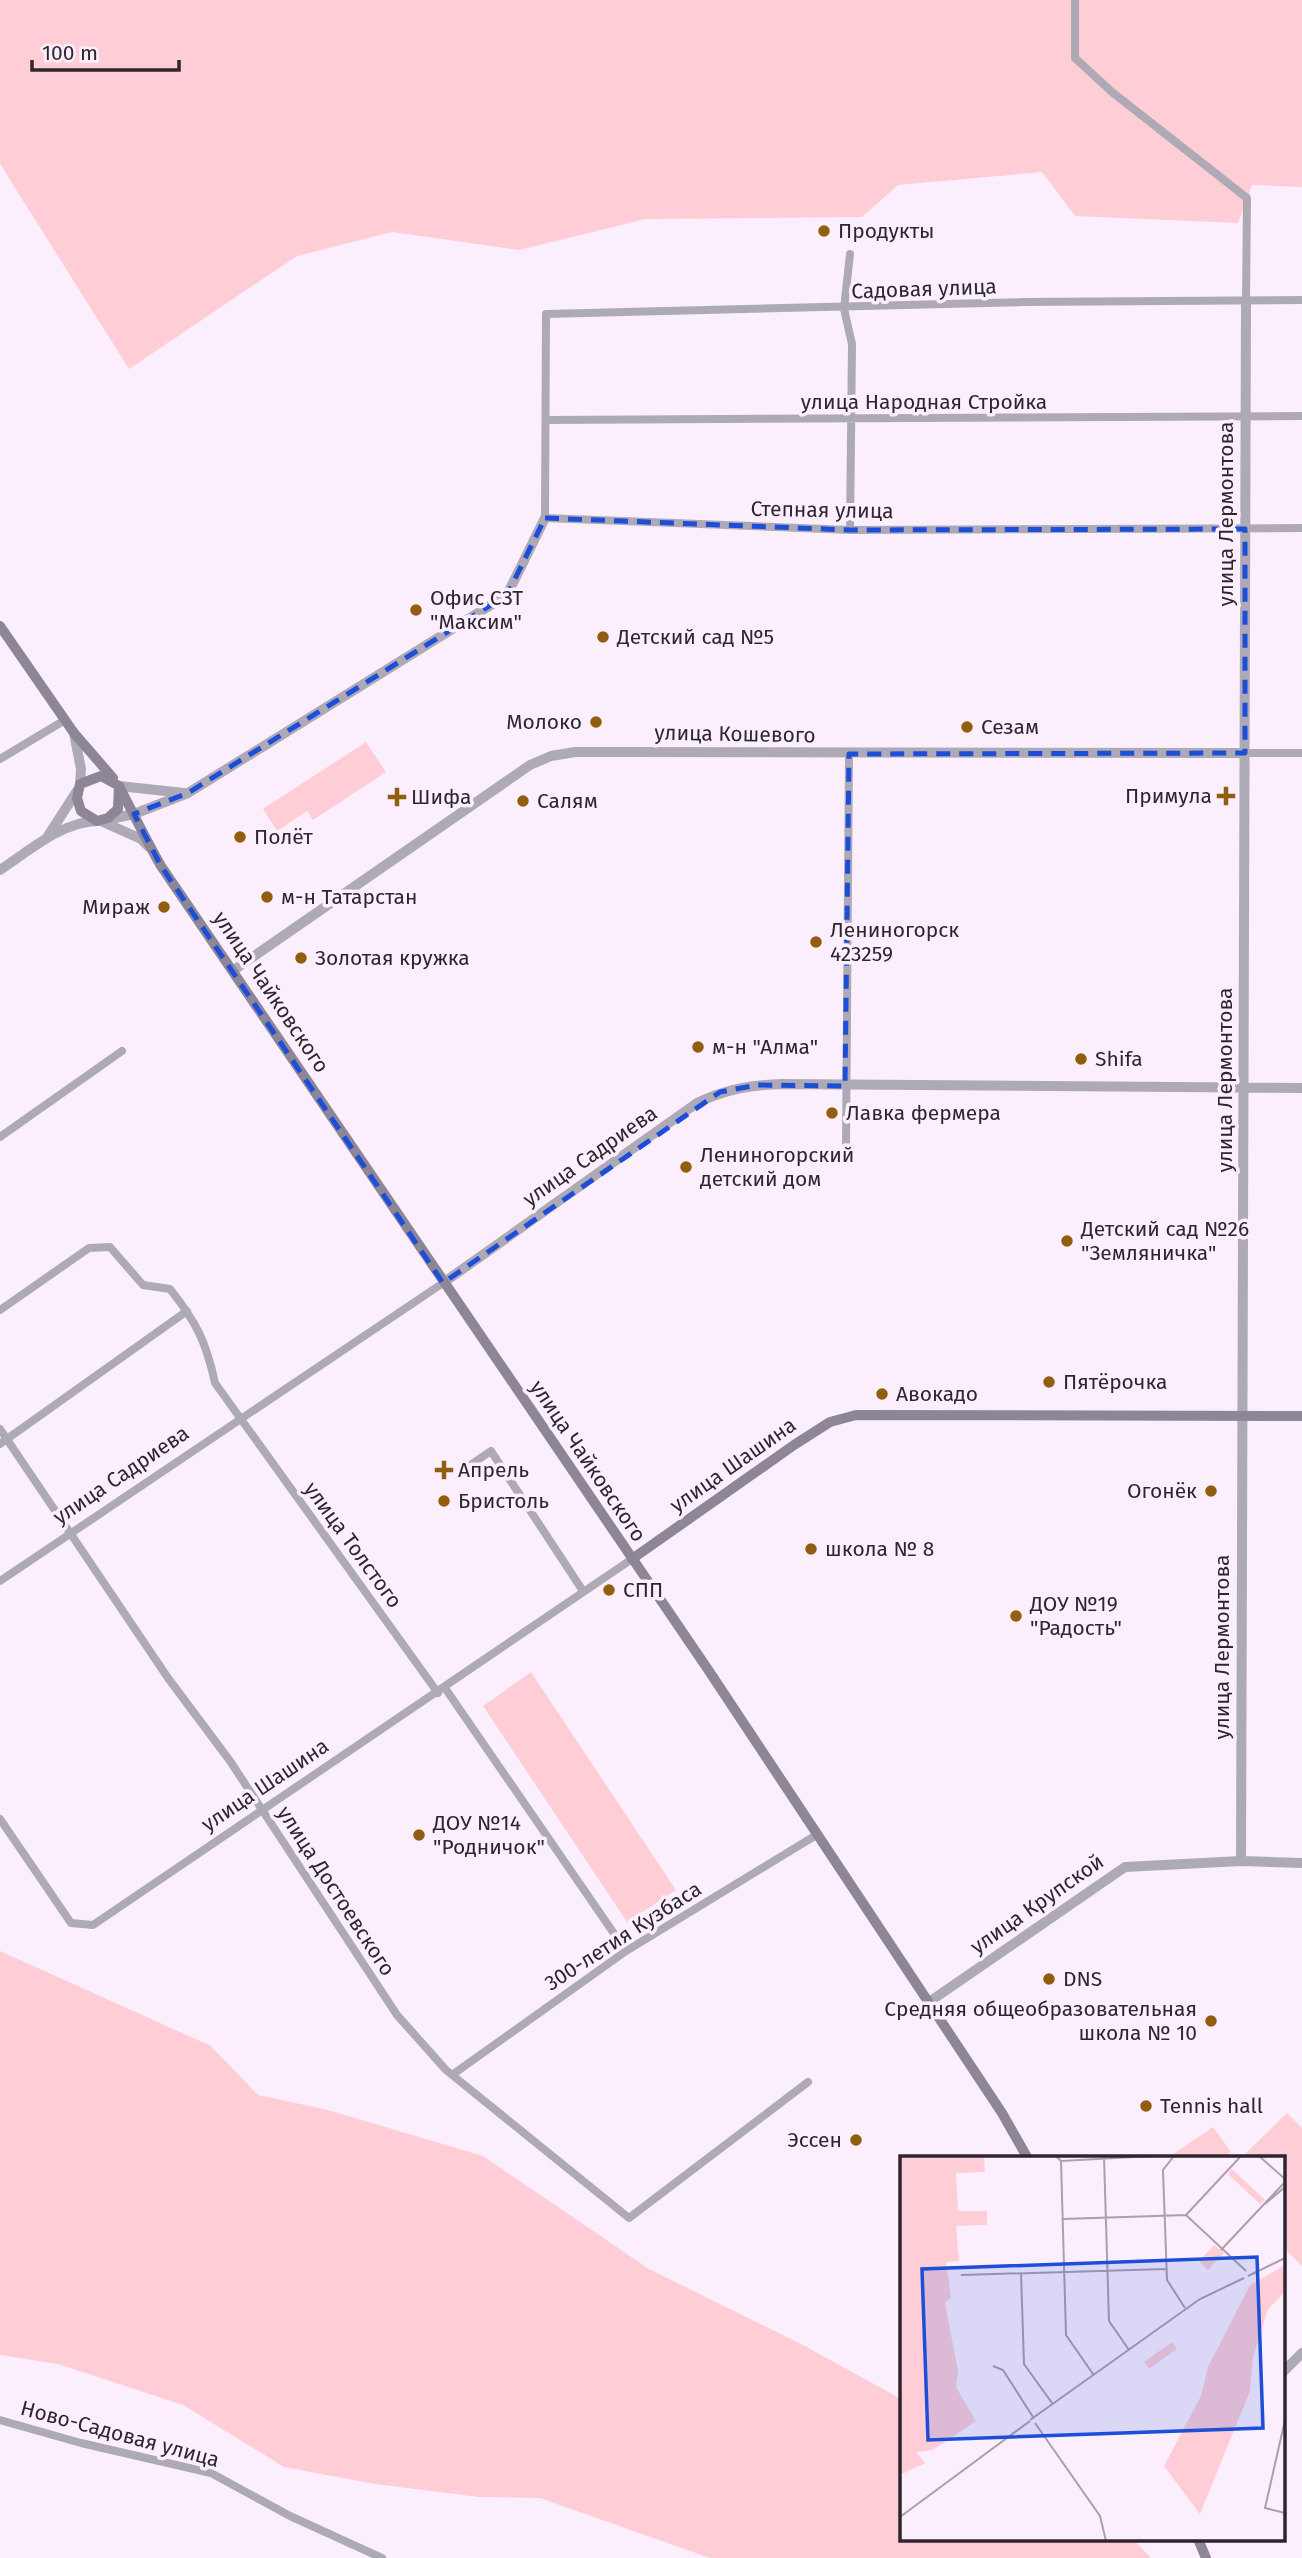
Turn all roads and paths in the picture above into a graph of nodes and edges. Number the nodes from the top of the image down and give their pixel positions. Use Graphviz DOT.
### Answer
graph roads {
  1 [pos="1075,0"];
  2 [pos="850,254"];
  3 [pos="1246,300"];
  4 [pos="1302,300"];
  5 [pos="844,309"];
  6 [pos="1302,416"];
  7 [pos="1246,418"];
  8 [pos="546,420"];
  9 [pos="850,420"];
  10 [pos="545,518"];
  11 [pos="1302,528"];
  12 [pos="1245,529"];
  13 [pos="850,530"];
  14 [pos="0,626"];
  15 [pos="65,720"];
  16 [pos="74,733"];
  17 [pos="1245,753"];
  18 [pos="1302,753"];
  19 [pos="849,754"];
  20 [pos="0,760"];
  21 [pos="118,784"];
  22 [pos="79,787"];
  23 [pos="188,793"];
  24 [pos="134,814"];
  25 [pos="99,821"];
  26 [pos="46,839"];
  27 [pos="150,848"];
  28 [pos="0,870"];
  29 [pos="234,970"];
  30 [pos="122,1051"];
  31 [pos="845,1086"];
  32 [pos="1244,1087"];
  33 [pos="1302,1088"];
  34 [pos="0,1137"];
  35 [pos="846,1147"];
  36 [pos="443,1283"];
  37 [pos="0,1310"];
  38 [pos="187,1311"];
  39 [pos="1243,1416"];
  40 [pos="1302,1416"];
  41 [pos="241,1417"];
  42 [pos="0,1429"];
  43 [pos="3,1442"];
  44 [pos="469,1465"];
  45 [pos="69,1534"];
  46 [pos="632,1559"];
  47 [pos="0,1581"];
  48 [pos="583,1591"];
  49 [pos="441,1691"];
  50 [pos="261,1809"];
  51 [pos="0,1819"];
  52 [pos="818,1834"];
  53 [pos="1241,1861"];
  54 [pos="1302,1863"];
  55 [pos="626,1951"];
  56 [pos="929,2002"];
  57 [pos="452,2075"];
  58 [pos="808,2082"];
  59 [pos="1026,2156"];
  60 [pos="1302,2353"];
  61 [pos="1284,2371"];
  62 [pos="0,2420"];
  63 [pos="1199,2540"];
  64 [pos="382,2558"];
  65 [pos="1206,2558"];
  1 -- 3 [label="street"];
  2 -- 5 [label="street"];
  3 -- 4 [label="street, Садовая улица"];
  3 -- 5 [label="street, Садовая улица"];
  3 -- 7 [label="street, улица Лермонтова"];
  5 -- 8 [label="street, Садовая улица"];
  5 -- 9 [label="street"];
  6 -- 7 [label="street, улица Народная Стройка"];
  7 -- 9 [label="street, улица Народная Стройка"];
  7 -- 12 [label="street, улица Лермонтова"];
  8 -- 9 [label="street, улица Народная Стройка"];
  8 -- 10 [label="street"];
  9 -- 13 [label="street"];
  10 -- 13 [label="street, Степная улица"];
  10 -- 23 [label="street"];
  11 -- 12 [label="street, Степная улица"];
  12 -- 13 [label="street, Степная улица"];
  12 -- 17 [label="street, улица Лермонтова"];
  14 -- 15 [label="main road, улица Чайковского"];
  15 -- 16 [label="main road, улица Чайковского"];
  15 -- 20 [label="street"];
  16 -- 21 [label="main road, улица Чайковского"];
  16 -- 22 [label="street"];
  17 -- 18 [label="street, улица Кошевого"];
  17 -- 19 [label="street, улица Кошевого"];
  17 -- 32 [label="street, улица Лермонтова"];
  19 -- 29 [label="street, улица Кошевого"];
  19 -- 31 [label="street"];
  21 -- 22 [label="main road"];
  21 -- 23 [label="street"];
  21 -- 24 [label="main road, улица Чайковского"];
  21 -- 25 [label="main road"];
  22 -- 25 [label="main road"];
  22 -- 26 [label="street"];
  23 -- 24 [label="street"];
  24 -- 25 [label="street"];
  24 -- 27 [label="main road, улица Чайковского"];
  25 -- 26 [label="street"];
  25 -- 27 [label="street"];
  26 -- 28 [label="street"];
  27 -- 29 [label="main road, улица Чайковского"];
  29 -- 36 [label="main road, улица Чайковского"];
  30 -- 34 [label="street"];
  31 -- 32 [label="street, улица Садриева"];
  31 -- 35 [label="street"];
  31 -- 36 [label="street, улица Садриева"];
  32 -- 33 [label="street, улица Садриева"];
  32 -- 39 [label="street, улица Лермонтова"];
  36 -- 41 [label="street, улица Садриева"];
  36 -- 46 [label="main road, улица Чайковского"];
  37 -- 38 [label="street, улица Толстого"];
  38 -- 41 [label="street, улица Толстого"];
  38 -- 43 [label="street"];
  39 -- 40 [label="main road, улица Шашина"];
  39 -- 46 [label="main road, улица Шашина"];
  39 -- 53 [label="street, улица Лермонтова"];
  41 -- 45 [label="street, улица Садриева"];
  41 -- 49 [label="street, улица Толстого"];
  42 -- 43 [label="street, улица Достоевского"];
  43 -- 45 [label="street, улица Достоевского"];
  44 -- 48 [label="street"];
  45 -- 47 [label="street, улица Садриева"];
  45 -- 50 [label="street, улица Достоевского"];
  46 -- 48 [label="street, улица Шашина"];
  46 -- 52 [label="main road, улица Чайковского"];
  48 -- 49 [label="street, улица Шашина"];
  49 -- 50 [label="street, улица Шашина"];
  49 -- 55 [label="street, улица Толстого"];
  50 -- 51 [label="street, улица Шашина"];
  50 -- 57 [label="street, улица Достоевского"];
  52 -- 55 [label="street, 300-летия Кузбаса"];
  52 -- 56 [label="main road, улица Чайковского"];
  53 -- 54 [label="street, улица Крупской"];
  53 -- 56 [label="street, улица Крупской"];
  55 -- 57 [label="street, 300-летия Кузбаса"];
  56 -- 59 [label="main road, улица Чайковского"];
  57 -- 58 [label="street, улица Достоевского"];
  60 -- 61 [label="street"];
  62 -- 64 [label="street, Ново-Садовая улица"];
  63 -- 65 [label="main road"];
}
